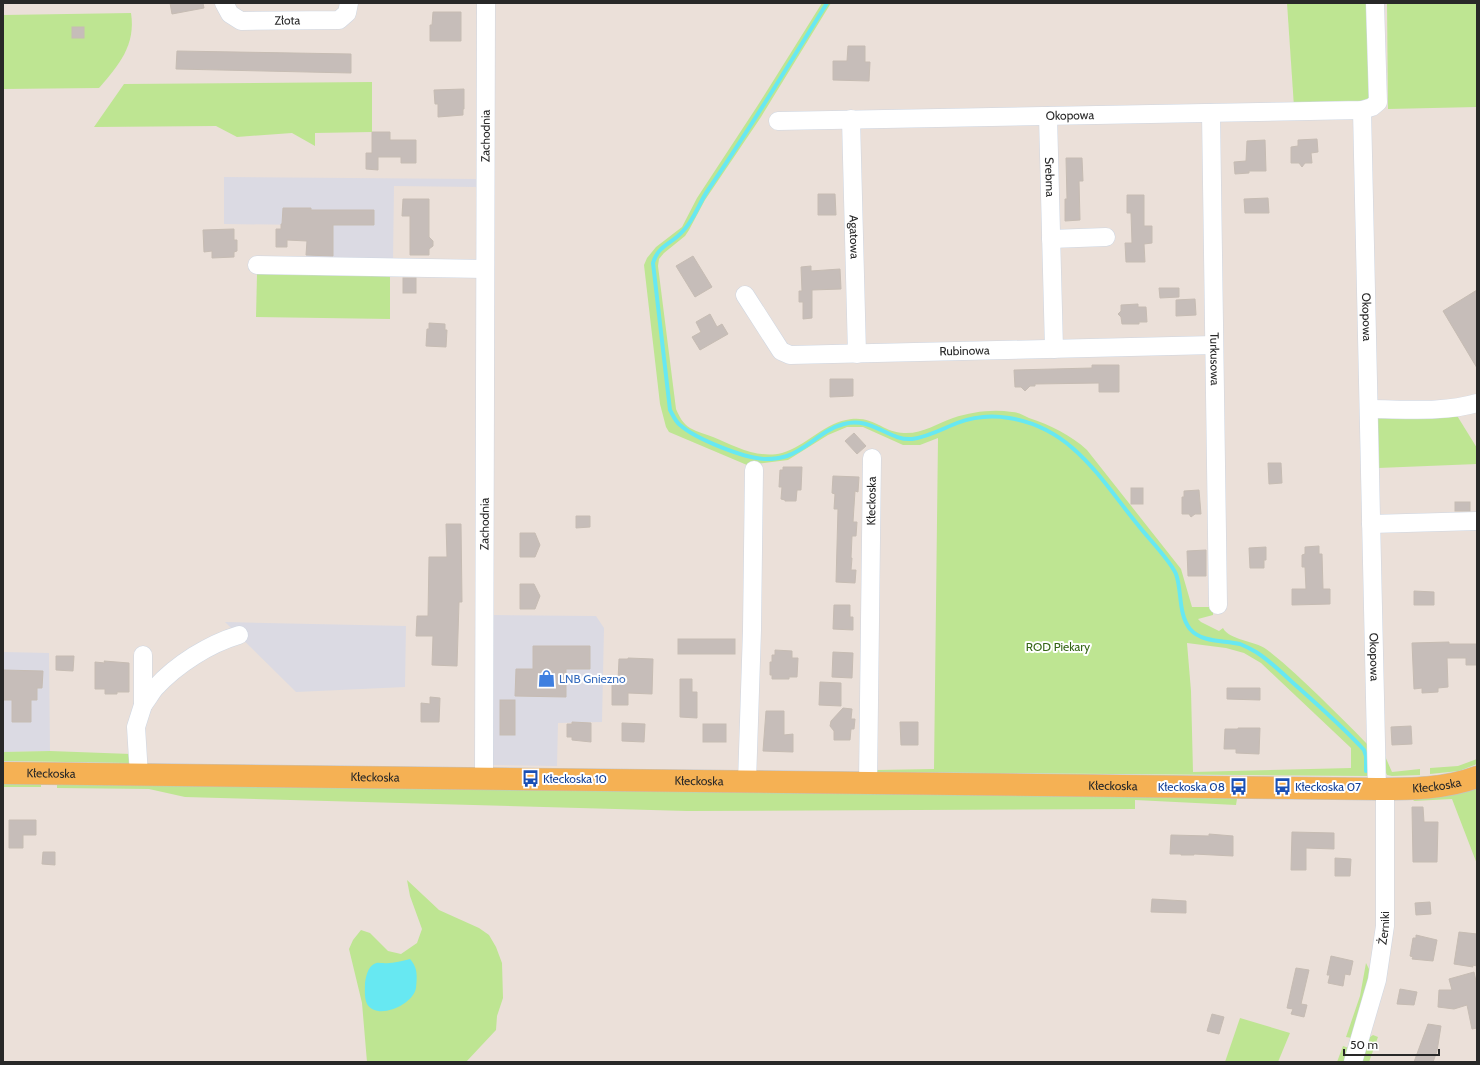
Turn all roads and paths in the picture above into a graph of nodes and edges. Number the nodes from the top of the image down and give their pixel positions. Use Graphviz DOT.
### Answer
graph roads {
  1 [pos="224,3"];
  2 [pos="349,3"];
  3 [pos="486,3"];
  4 [pos="1375,3"];
  5 [pos="1362,110"];
  6 [pos="1211,113"];
  7 [pos="1048,116"];
  8 [pos="851,119"];
  9 [pos="778,121"];
  10 [pos="1106,237"];
  11 [pos="1051,239"];
  12 [pos="257,265"];
  13 [pos="485,269"];
  14 [pos="745,296"];
  15 [pos="1214,345"];
  16 [pos="1054,349"];
  17 [pos="857,354"];
  18 [pos="1477,402"];
  19 [pos="1369,409"];
  20 [pos="872,458"];
  21 [pos="754,470"];
  22 [pos="1477,521"];
  23 [pos="1371,524"];
  24 [pos="1218,606"];
  25 [pos="239,635"];
  26 [pos="143,655"];
  27 [pos="143,706"];
  28 [pos="3,773"];
  29 [pos="139,775"];
  30 [pos="1477,777"];
  31 [pos="484,779"];
  32 [pos="747,782"];
  33 [pos="868,783"];
  34 [pos="1381,789"];
  35 [pos="1353,1062"];
  1 -- 2 [label="street, Złota"];
  3 -- 13 [label="street, Zachodnia"];
  4 -- 5 [label="street"];
  5 -- 6 [label="street, Okopowa"];
  5 -- 19 [label="street, Okopowa"];
  6 -- 7 [label="street, Okopowa"];
  6 -- 15 [label="street, Turkusowa"];
  7 -- 8 [label="street, Okopowa"];
  7 -- 11 [label="street, Srebrna"];
  8 -- 9 [label="street, Okopowa"];
  8 -- 17 [label="street, Agatowa"];
  10 -- 11 [label="street"];
  11 -- 16 [label="street, Srebrna"];
  12 -- 13 [label="street"];
  13 -- 31 [label="street, Zachodnia"];
  14 -- 17 [label="street, Rubinowa"];
  15 -- 16 [label="street, Rubinowa"];
  15 -- 24 [label="street, Turkusowa"];
  16 -- 17 [label="street, Rubinowa"];
  18 -- 19 [label="street"];
  19 -- 23 [label="street, Okopowa"];
  20 -- 33 [label="street, Kłeckoska"];
  21 -- 32 [label="street"];
  22 -- 23 [label="street"];
  23 -- 34 [label="street, Okopowa"];
  25 -- 27 [label="street"];
  26 -- 27 [label="street"];
  27 -- 29 [label="street"];
  28 -- 29 [label="main road, Kłeckoska"];
  29 -- 31 [label="main road, Kłeckoska"];
  30 -- 34 [label="main road, Kłeckoska"];
  31 -- 32 [label="main road, Kłeckoska"];
  32 -- 33 [label="main road, Kłeckoska"];
  33 -- 34 [label="main road, Kłeckoska"];
  34 -- 35 [label="street, Żerniki"];
}
